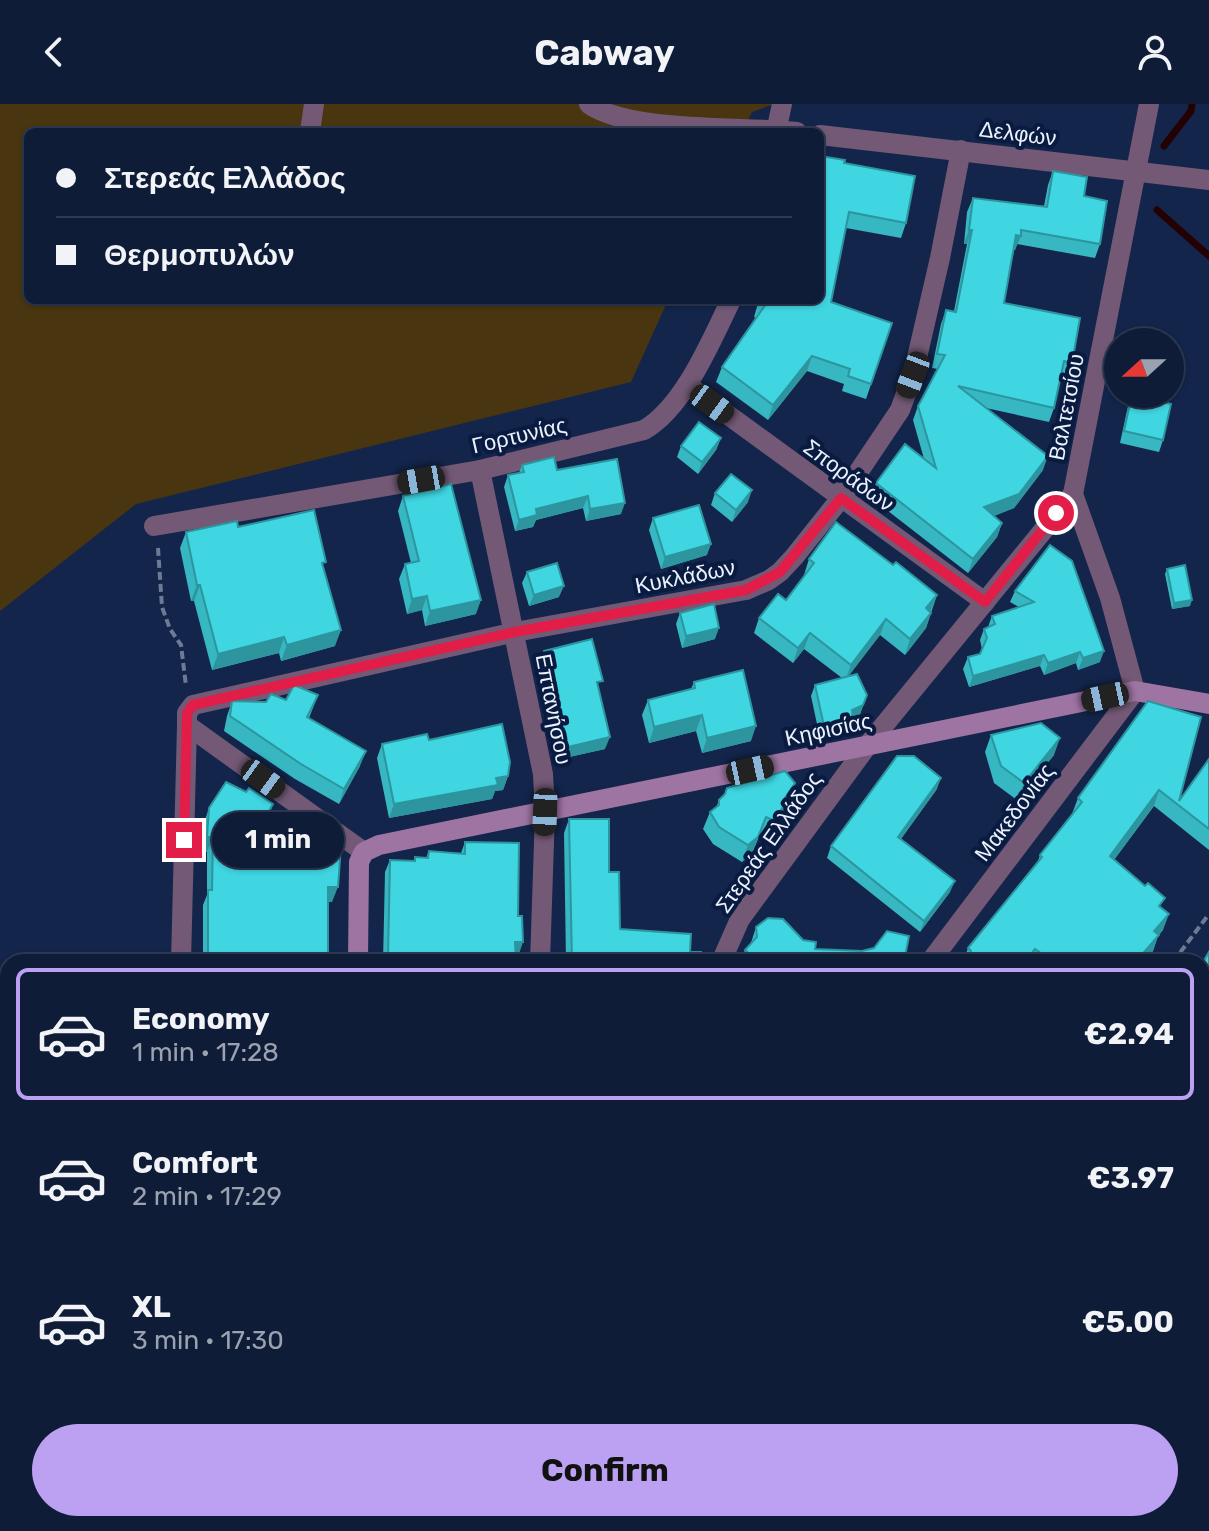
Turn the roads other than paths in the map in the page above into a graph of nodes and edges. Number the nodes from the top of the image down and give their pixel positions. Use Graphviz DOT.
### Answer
graph roads {
  1 [pos="314,104"];
  2 [pos="589,104"];
  3 [pos="782,104"];
  4 [pos="1149,104"];
  5 [pos="311,128"];
  6 [pos="735,128"];
  7 [pos="783,128"];
  8 [pos="824,135"];
  9 [pos="961,150"];
  10 [pos="1137,173"];
  11 [pos="1209,180"];
  12 [pos="729,304"];
  13 [pos="687,385"];
  14 [pos="480,470"];
  15 [pos="1073,494"];
  16 [pos="841,498"];
  17 [pos="154,526"];
  18 [pos="985,602"];
  19 [pos="515,632"];
  20 [pos="1135,691"];
  21 [pos="1209,704"];
  22 [pos="189,714"];
  23 [pos="867,746"];
  24 [pos="545,812"];
  25 [pos="364,852"];
  26 [pos="181,954"];
  27 [pos="358,954"];
  28 [pos="540,954"];
  29 [pos="725,954"];
  30 [pos="936,954"];
  1 -- 5 [label="street"];
  2 -- 6 [label="street"];
  3 -- 7 [label="street"];
  4 -- 10 [label="street, Βαλτετσίου"];
  8 -- 9 [label="street, Δελφών"];
  9 -- 10 [label="street, Δελφών"];
  9 -- 16 [label="street, Κυκλάδων"];
  10 -- 11 [label="street, Δελφών"];
  10 -- 15 [label="street, Βαλτετσίου"];
  12 -- 13 [label="street, Γορτυνίας"];
  13 -- 14 [label="street, Γορτυνίας"];
  13 -- 16 [label="street, Σποράδων"];
  14 -- 17 [label="street, Γορτυνίας"];
  14 -- 19 [label="street, Επτανήσου"];
  15 -- 18 [label="street, Στερεάς Ελλάδος"];
  15 -- 20 [label="street, Βαλτετσίου"];
  16 -- 18 [label="street, Σποράδων"];
  16 -- 19 [label="street, Κυκλάδων"];
  18 -- 23 [label="street, Στερεάς Ελλάδος"];
  19 -- 22 [label="street, Κυκλάδων"];
  19 -- 24 [label="street, Επτανήσου"];
  20 -- 21 [label="street, Κηφισίας"];
  20 -- 23 [label="street, Κηφισίας"];
  20 -- 30 [label="street, Μακεδονίας"];
  22 -- 25 [label="street"];
  22 -- 26 [label="street"];
  23 -- 24 [label="street, Κηφισίας"];
  23 -- 29 [label="street, Στερεάς Ελλάδος"];
  24 -- 25 [label="street, Κηφισίας"];
  24 -- 28 [label="street, Επτανήσου"];
  25 -- 27 [label="street"];
}
